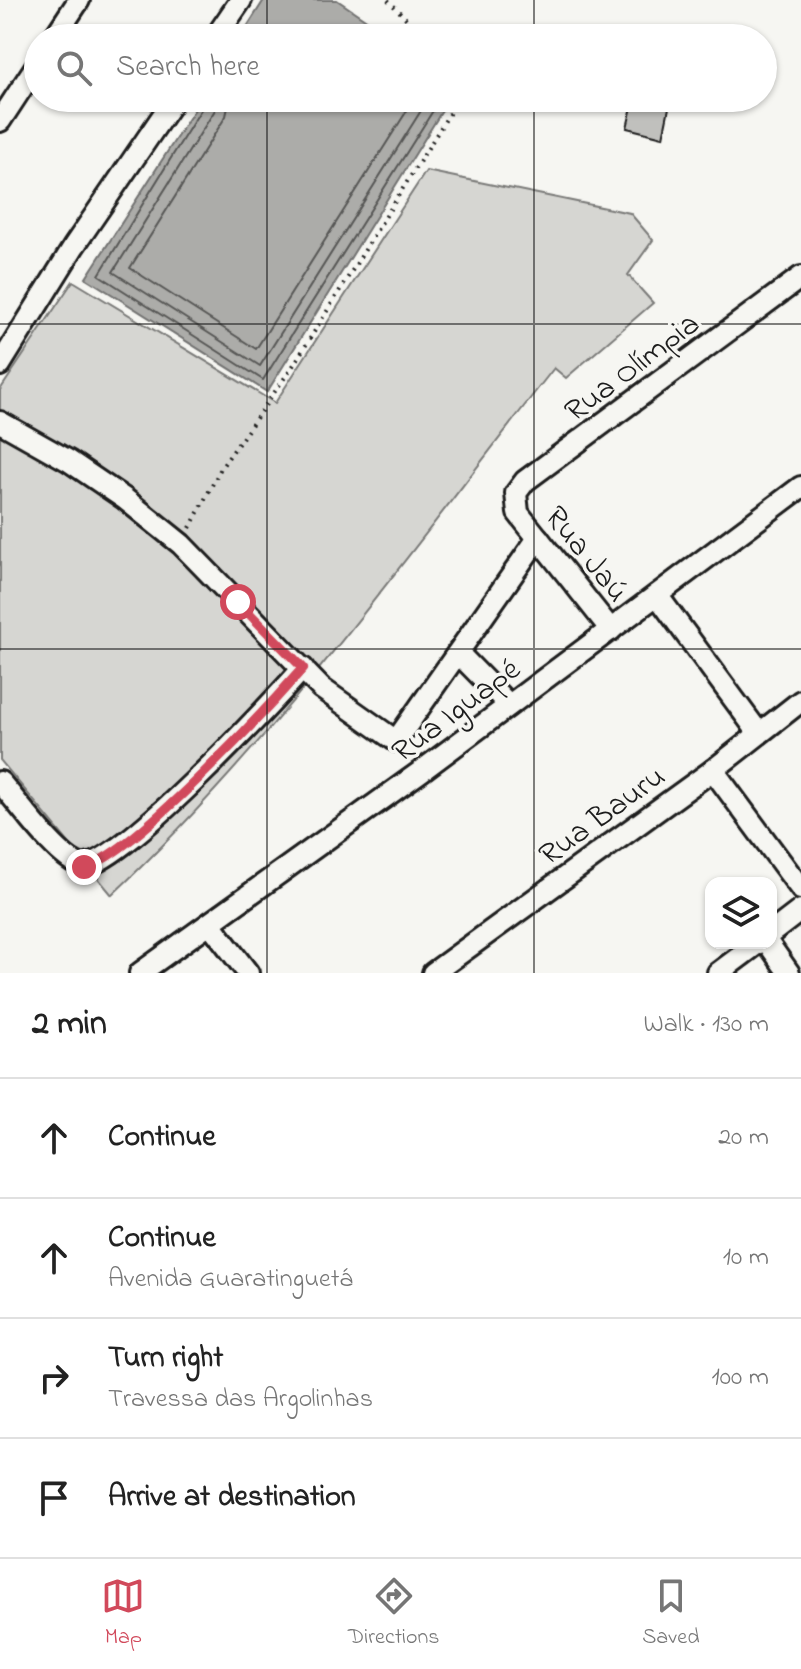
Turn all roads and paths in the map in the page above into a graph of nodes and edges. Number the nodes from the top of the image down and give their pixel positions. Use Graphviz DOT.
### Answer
graph roads {
  1 [pos="79,0"];
  2 [pos="241,0"];
  3 [pos="388,0"];
  4 [pos="63,24"];
  5 [pos="225,24"];
  6 [pos="411,24"];
  7 [pos="24,84"];
  8 [pos="165,112"];
  9 [pos="450,112"];
  10 [pos="0,121"];
  11 [pos="801,277"];
  12 [pos="0,365"];
  13 [pos="0,422"];
  14 [pos="801,487"];
  15 [pos="518,513"];
  16 [pos="538,538"];
  17 [pos="181,544"];
  18 [pos="657,595"];
  19 [pos="611,630"];
  20 [pos="458,653"];
  21 [pos="303,668"];
  22 [pos="801,701"];
  23 [pos="509,705"];
  24 [pos="758,732"];
  25 [pos="713,770"];
  26 [pos="0,782"];
  27 [pos="801,889"];
  28 [pos="801,910"];
  29 [pos="211,925"];
  30 [pos="777,928"];
  31 [pos="750,949"];
  32 [pos="772,949"];
  33 [pos="140,973"];
  34 [pos="248,973"];
  35 [pos="433,973"];
  36 [pos="718,973"];
  37 [pos="789,973"];
  1 -- 4 [label="street"];
  2 -- 5 [label="street"];
  3 -- 6 [label="path"];
  7 -- 10 [label="street"];
  8 -- 12 [label="street"];
  9 -- 17 [label="path"];
  11 -- 15 [label="street, Rua Olímpia"];
  13 -- 17 [label="street"];
  14 -- 18 [label="street, Rua Iguapé"];
  15 -- 16 [label="street, Rua Jaú"];
  16 -- 19 [label="street, Rua Jaú"];
  16 -- 20 [label="street"];
  17 -- 21 [label="street"];
  18 -- 19 [label="street, Rua Iguapé"];
  18 -- 24 [label="street"];
  19 -- 23 [label="street, Rua Iguapé"];
  20 -- 21 [label="street"];
  20 -- 23 [label="street"];
  21 -- 26 [label="street"];
  22 -- 24 [label="street, Rua Bauru"];
  23 -- 29 [label="street, Rua Iguapé"];
  24 -- 25 [label="street, Rua Bauru"];
  25 -- 27 [label="street"];
  25 -- 35 [label="street, Rua Bauru"];
  28 -- 30 [label="street"];
  29 -- 33 [label="street, Rua Iguapé"];
  29 -- 34 [label="street"];
  31 -- 36 [label="street"];
  32 -- 37 [label="street"];
}
